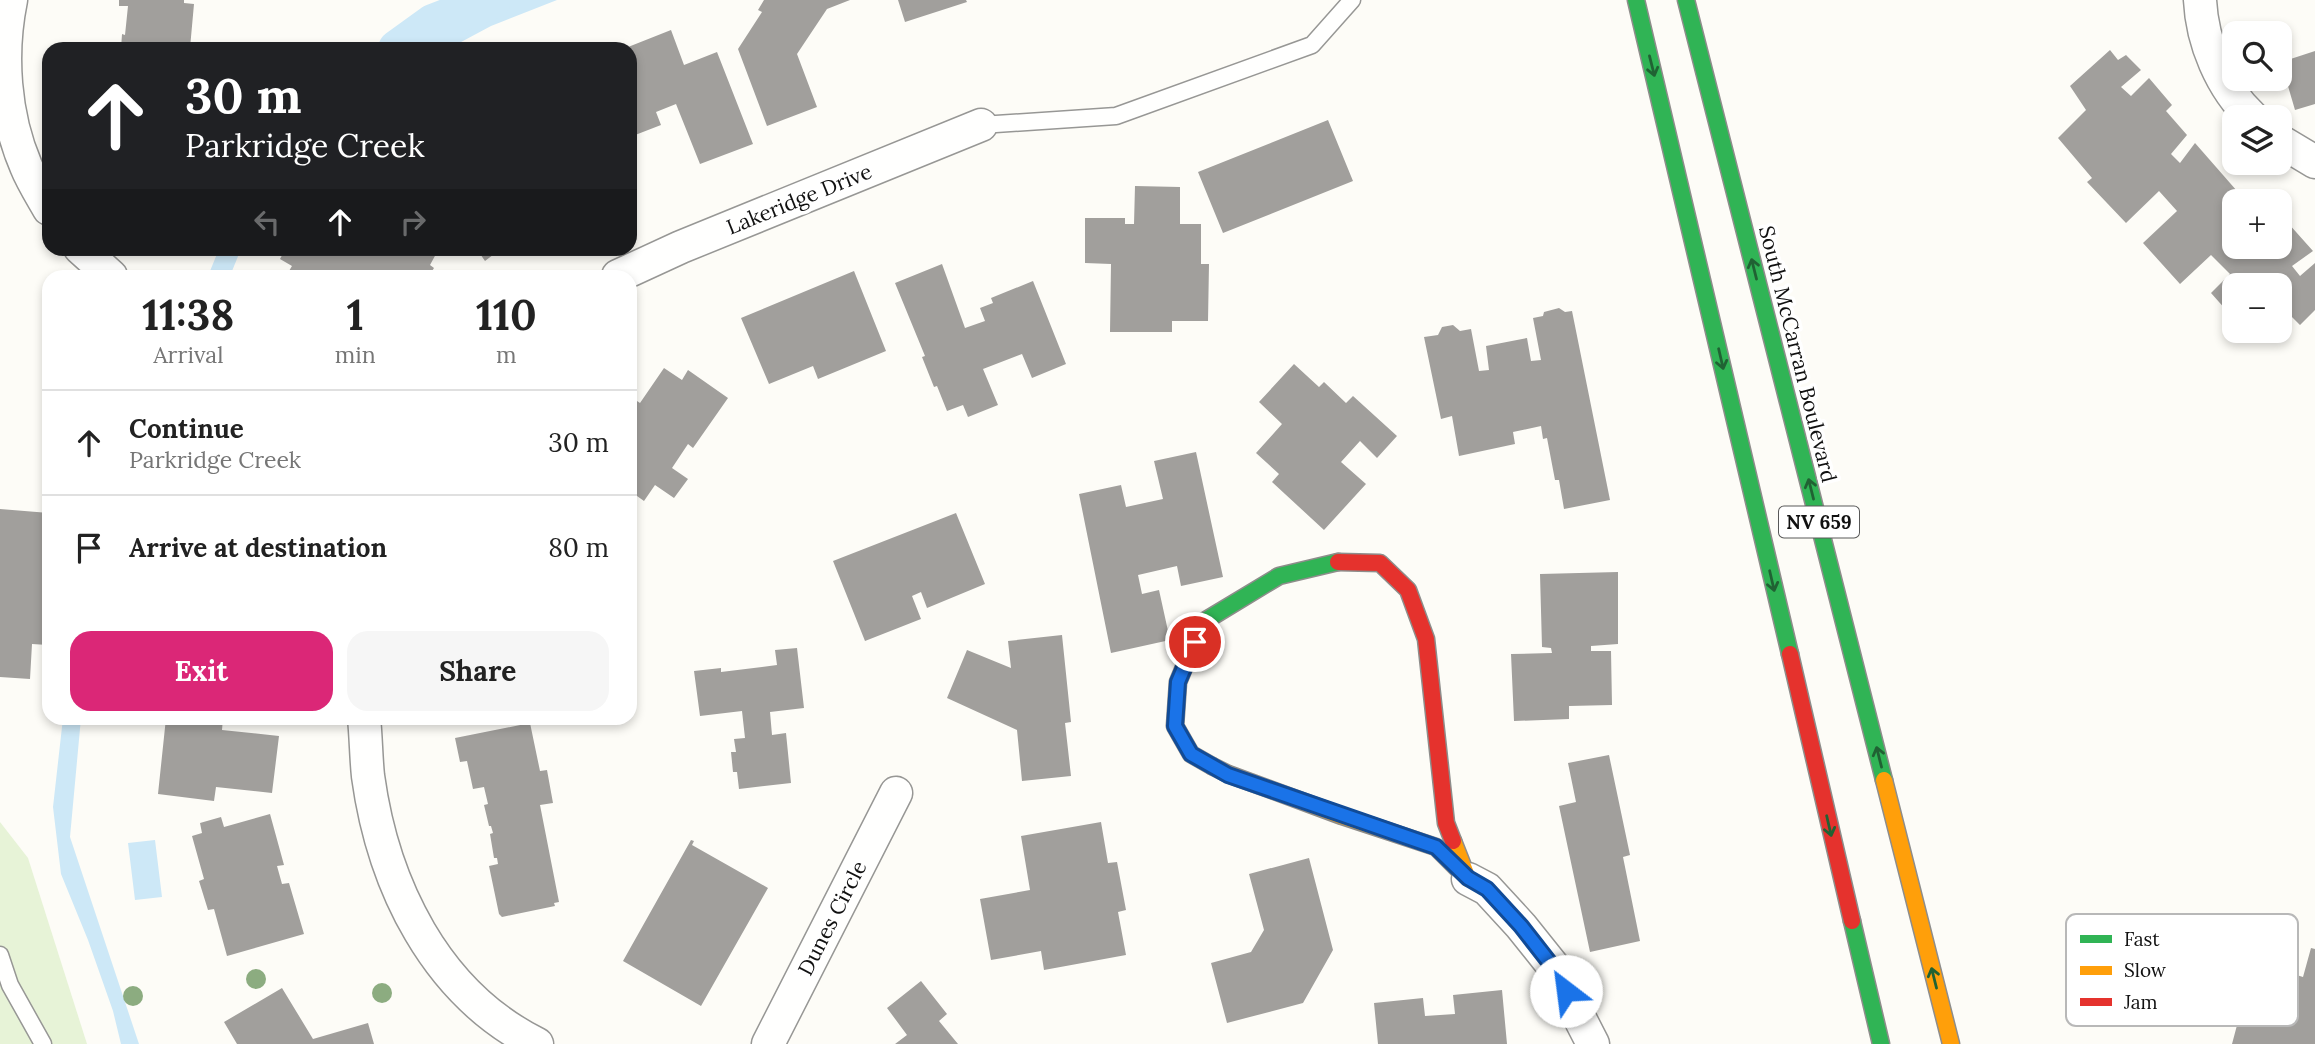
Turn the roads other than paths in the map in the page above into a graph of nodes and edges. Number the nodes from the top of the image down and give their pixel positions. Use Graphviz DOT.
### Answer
graph roads {
  1 [pos="11,0"];
  2 [pos="1352,0"];
  3 [pos="1636,0"];
  4 [pos="1686,0"];
  5 [pos="2200,0"];
  6 [pos="2243,105"];
  7 [pos="981,125"];
  8 [pos="2292,148"];
  9 [pos="2315,162"];
  10 [pos="42,196"];
  11 [pos="89,256"];
  12 [pos="104,270"];
  13 [pos="631,270"];
  14 [pos="364,725"];
  15 [pos="896,793"];
  16 [pos="1468,878"];
  17 [pos="0,956"];
  18 [pos="43,1044"];
  19 [pos="537,1044"];
  20 [pos="768,1044"];
  21 [pos="1593,1044"];
  22 [pos="1881,1044"];
  23 [pos="1951,1044"];
  1 -- 10 [label="street"];
  2 -- 7 [label="lane"];
  3 -- 22 [label="main road, NV 659, one-way"];
  23 -- 4 [label="main road, South McCarran Boulevard / NV 659, one-way"];
  5 -- 6 [label="street"];
  7 -- 13 [label="street, Lakeridge Drive"];
  8 -- 9 [label="street"];
  11 -- 12 [label="street"];
  14 -- 19 [label="street"];
  15 -- 20 [label="street, Dunes Circle"];
  16 -- 16 [label="main road"];
  16 -- 21 [label="street"];
  17 -- 18 [label="lane"];
}
